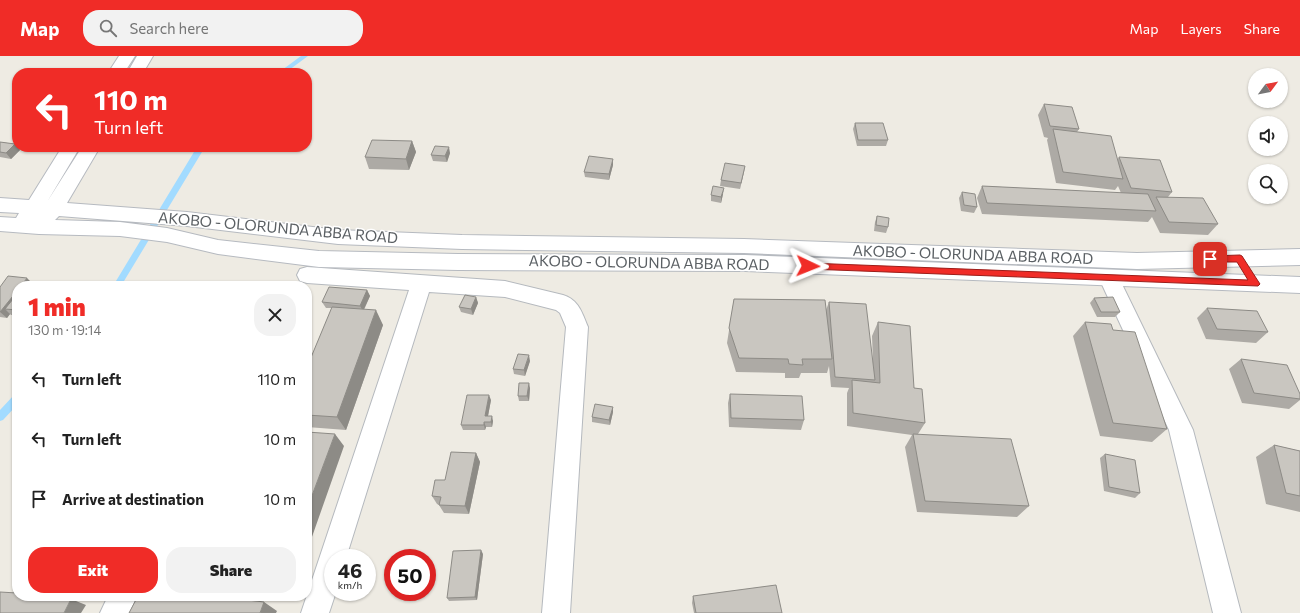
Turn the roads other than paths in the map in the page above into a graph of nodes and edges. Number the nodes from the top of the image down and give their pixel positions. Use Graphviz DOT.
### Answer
graph roads {
  1 [pos="127,56"];
  2 [pos="145,56"];
  3 [pos="119,68"];
  4 [pos="138,68"];
  5 [pos="69,152"];
  6 [pos="87,152"];
  7 [pos="0,205"];
  8 [pos="43,209"];
  9 [pos="123,222"];
  10 [pos="0,224"];
  11 [pos="29,227"];
  12 [pos="1300,257"];
  13 [pos="1240,258"];
  14 [pos="309,273"];
  15 [pos="1109,278"];
  16 [pos="422,282"];
  17 [pos="1255,284"];
  18 [pos="1300,285"];
  19 [pos="120,601"];
  20 [pos="552,611"];
  21 [pos="114,613"];
  22 [pos="315,613"];
  23 [pos="1227,613"];
  1 -- 3 [label="main road"];
  2 -- 4 [label="main road"];
  5 -- 8 [label="main road"];
  6 -- 8 [label="main road"];
  7 -- 8 [label="main road, AKOBO - OLORUNDA ABBA ROAD"];
  8 -- 9 [label="main road, AKOBO - OLORUNDA ABBA ROAD"];
  8 -- 11 [label="main road"];
  9 -- 11 [label="main road, AKOBO - OLORUNDA ABBA ROAD"];
  9 -- 13 [label="main road, AKOBO - OLORUNDA ABBA ROAD"];
  9 -- 14 [label="main road, AKOBO - OLORUNDA ABBA ROAD"];
  10 -- 11 [label="main road, AKOBO - OLORUNDA ABBA ROAD"];
  12 -- 13 [label="main road, AKOBO - OLORUNDA ABBA ROAD"];
  13 -- 17 [label="main road"];
  14 -- 15 [label="main road, AKOBO - OLORUNDA ABBA ROAD"];
  14 -- 16 [label="main road"];
  15 -- 17 [label="main road, AKOBO - OLORUNDA ABBA ROAD"];
  15 -- 23 [label="main road"];
  16 -- 20 [label="main road"];
  16 -- 22 [label="main road"];
  17 -- 18 [label="main road, AKOBO - OLORUNDA ABBA ROAD"];
  19 -- 21 [label="main road"];
}
